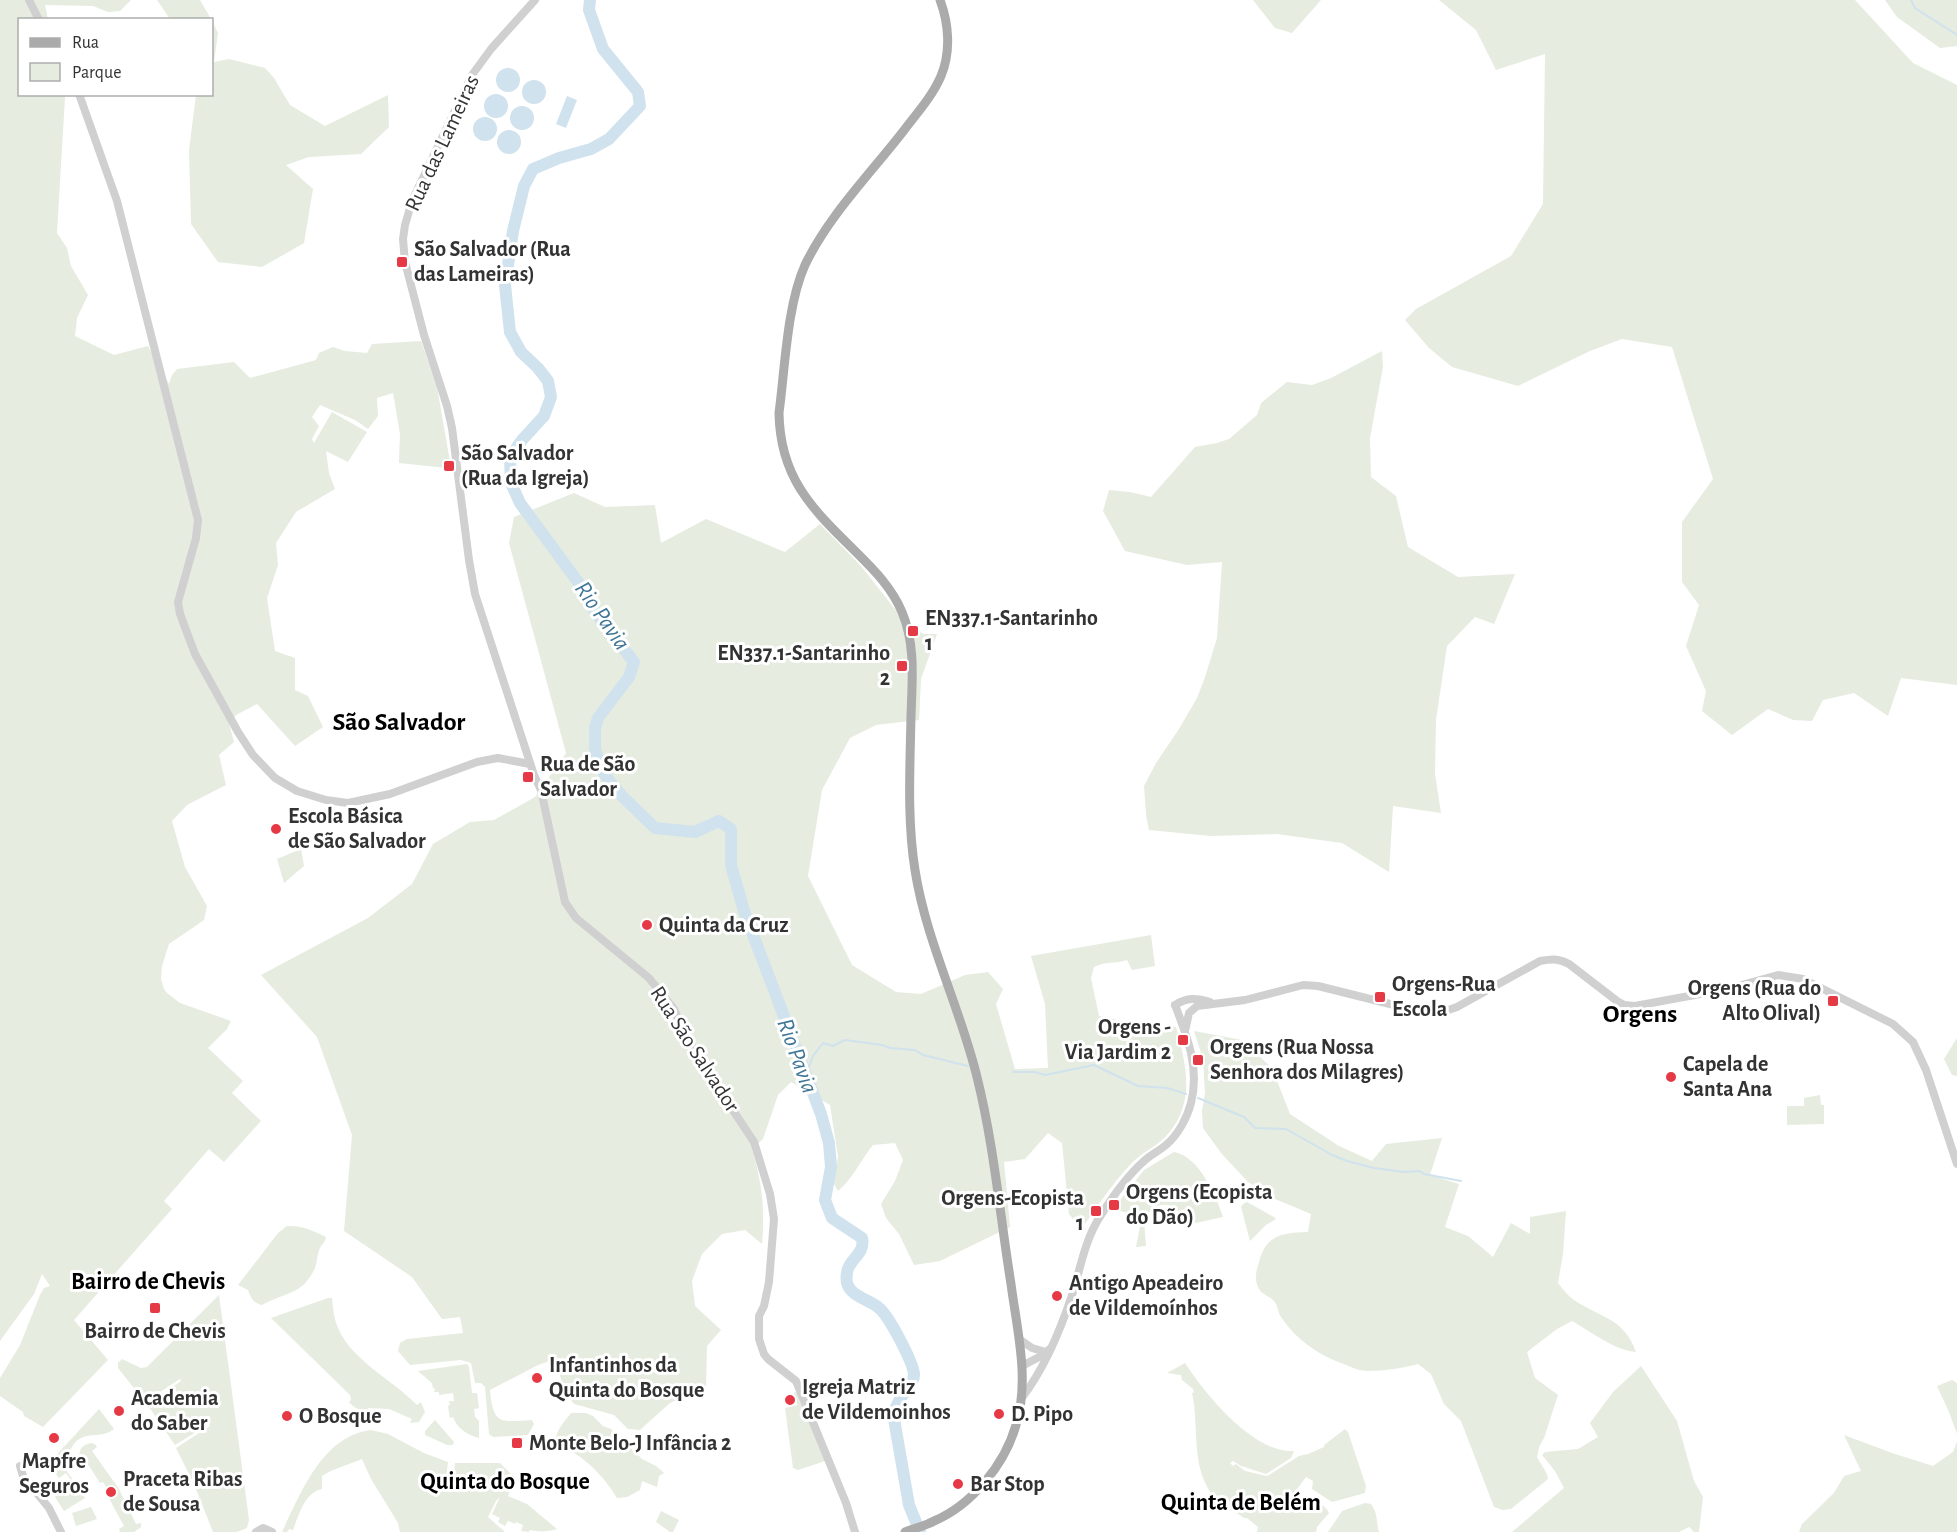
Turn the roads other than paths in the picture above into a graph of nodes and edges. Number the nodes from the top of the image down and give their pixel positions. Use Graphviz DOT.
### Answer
graph roads {
  1 [pos="29,0"];
  2 [pos="536,0"];
  3 [pos="940,0"];
  4 [pos="38,18"];
  5 [pos="81,96"];
  6 [pos="530,764"];
  7 [pos="1212,1003"];
  8 [pos="1175,1005"];
  9 [pos="1193,1008"];
  10 [pos="1185,1031"];
  11 [pos="1957,1164"];
  12 [pos="1019,1338"];
  13 [pos="1049,1350"];
  14 [pos="1044,1364"];
  15 [pos="1022,1366"];
  16 [pos="1021,1399"];
  17 [pos="20,1466"];
  18 [pos="61,1532"];
  19 [pos="256,1532"];
  20 [pos="272,1532"];
  21 [pos="855,1532"];
  22 [pos="905,1532"];
  1 -- 4 [label="street"];
  2 -- 6 [label="street, Rua das Lameiras"];
  3 -- 12 [label="main road"];
  5 -- 6 [label="street"];
  6 -- 21 [label="street, Rua São Salvador"];
  7 -- 8 [label="street"];
  7 -- 9 [label="street"];
  7 -- 11 [label="street"];
  8 -- 9 [label="street"];
  8 -- 10 [label="street"];
  9 -- 10 [label="street"];
  10 -- 13 [label="street"];
  12 -- 13 [label="street"];
  12 -- 15 [label="main road"];
  13 -- 14 [label="street"];
  13 -- 15 [label="street"];
  14 -- 15 [label="street"];
  14 -- 16 [label="street"];
  15 -- 16 [label="main road"];
  16 -- 22 [label="main road"];
  17 -- 18 [label="street"];
  19 -- 20 [label="street"];
}
